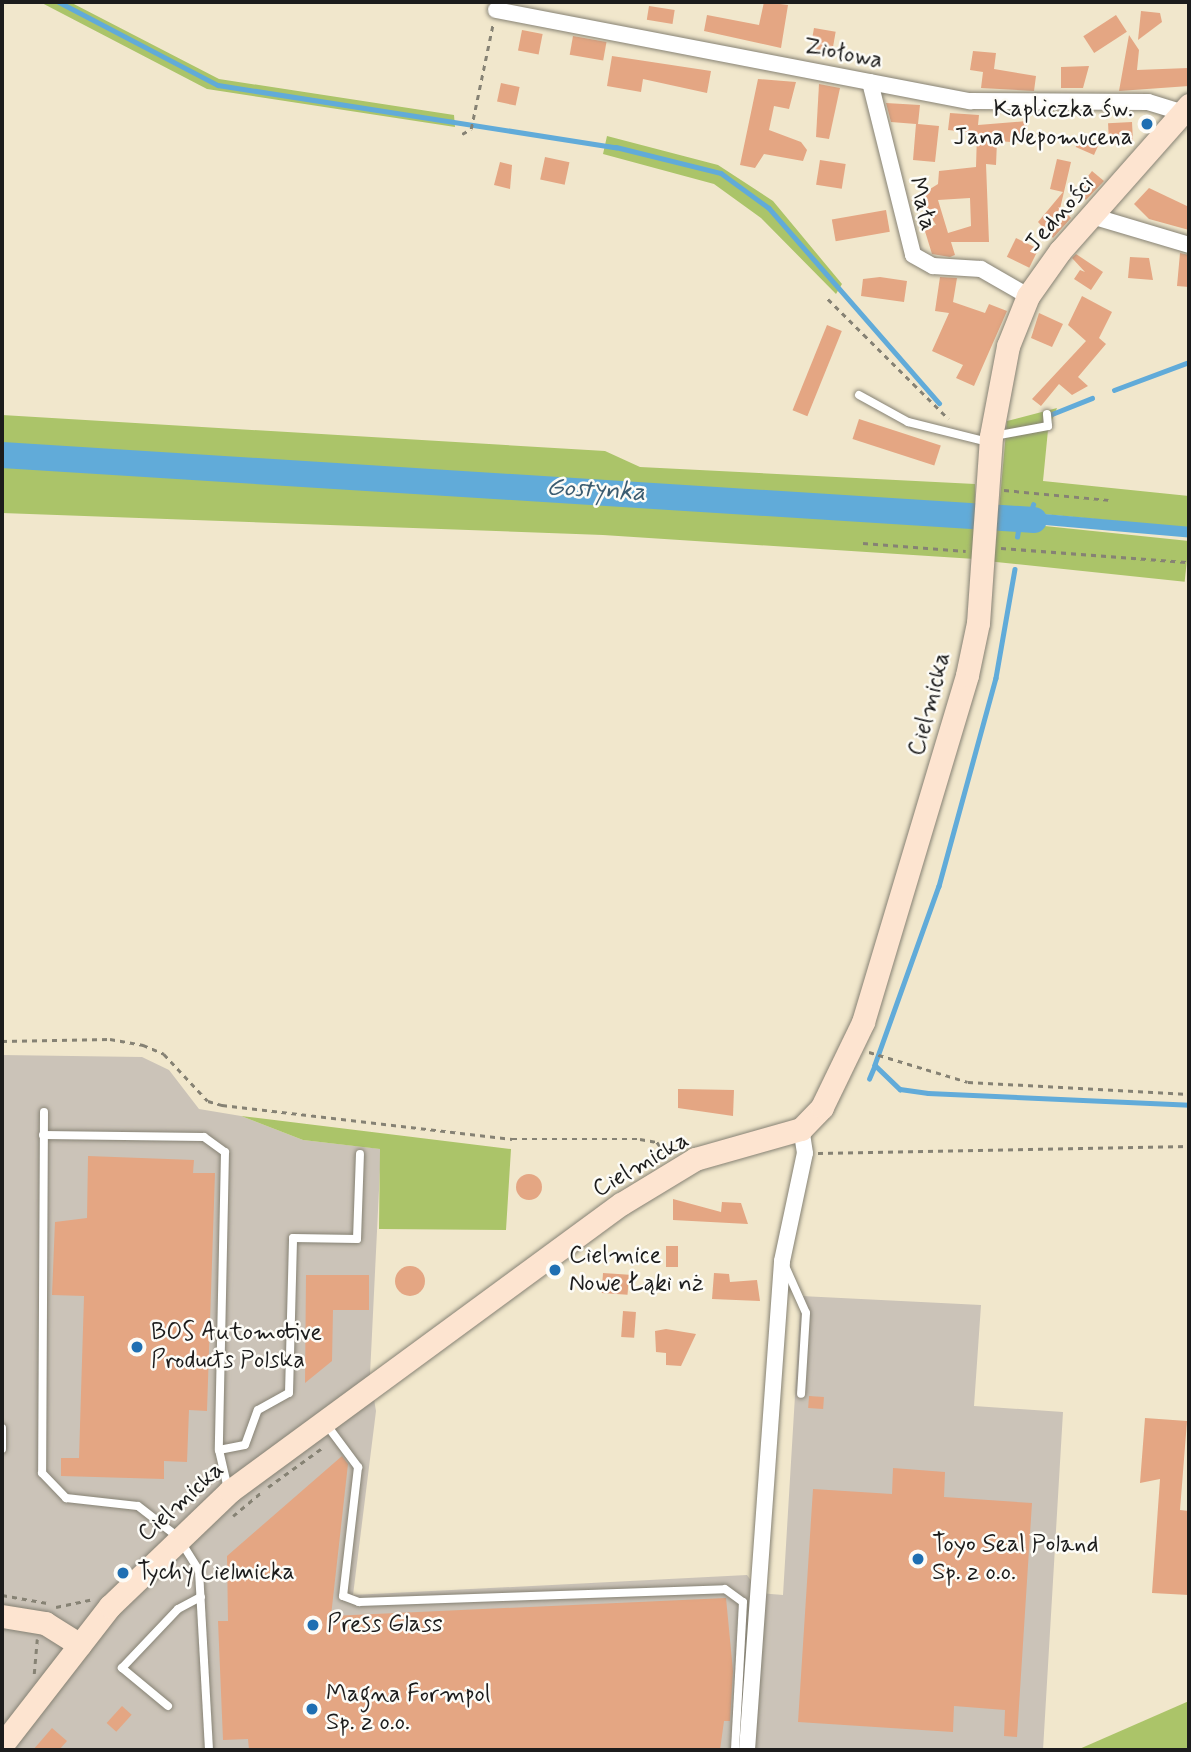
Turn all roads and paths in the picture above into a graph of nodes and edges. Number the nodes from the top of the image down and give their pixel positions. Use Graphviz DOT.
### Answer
graph roads {
  1 [pos="496,10"];
  2 [pos="870,82"];
  3 [pos="1186,109"];
  4 [pos="462,134"];
  5 [pos="1092,216"];
  6 [pos="1189,245"];
  7 [pos="1028,296"];
  8 [pos="828,299"];
  9 [pos="1001,374"];
  10 [pos="859,395"];
  11 [pos="1046,414"];
  12 [pos="960,426"];
  13 [pos="991,439"];
  14 [pos="996,491"];
  15 [pos="1109,500"];
  16 [pos="863,543"];
  17 [pos="991,546"];
  18 [pos="1189,562"];
  19 [pos="2,1041"];
  20 [pos="871,1052"];
  21 [pos="1189,1094"];
  22 [pos="44,1112"];
  23 [pos="801,1129"];
  24 [pos="43,1135"];
  25 [pos="1189,1146"];
  26 [pos="805,1153"];
  27 [pos="359,1154"];
  28 [pos="676,1170"];
  29 [pos="782,1261"];
  30 [pos="801,1394"];
  31 [pos="324,1422"];
  32 [pos="2,1428"];
  33 [pos="2,1449"];
  34 [pos="219,1450"];
  35 [pos="230,1491"];
  36 [pos="178,1537"];
  37 [pos="2,1595"];
  38 [pos="201,1597"];
  39 [pos="102,1598"];
  40 [pos="2,1616"];
  41 [pos="37,1637"];
  42 [pos="80,1645"];
  43 [pos="33,1681"];
  44 [pos="168,1706"];
  45 [pos="2,1745"];
  46 [pos="209,1750"];
  47 [pos="735,1750"];
  48 [pos="747,1750"];
  1 -- 2 [label="street, Ziołowa"];
  1 -- 4 [label="path"];
  2 -- 3 [label="street, Ziołowa"];
  2 -- 7 [label="street, Mała"];
  3 -- 5 [label="street, Jedności"];
  5 -- 6 [label="street"];
  5 -- 7 [label="street, Jedności"];
  7 -- 9 [label="street, Jedności"];
  8 -- 12 [label="path"];
  9 -- 13 [label="street, Cielmicka"];
  10 -- 13 [label="lane"];
  11 -- 13 [label="lane"];
  13 -- 14 [label="street, Cielmicka"];
  14 -- 15 [label="path"];
  14 -- 17 [label="street, Cielmicka"];
  16 -- 17 [label="path"];
  17 -- 18 [label="path"];
  17 -- 23 [label="street, Cielmicka"];
  19 -- 28 [label="path"];
  20 -- 21 [label="path"];
  22 -- 24 [label="lane"];
  23 -- 26 [label="street"];
  23 -- 28 [label="street, Cielmicka"];
  24 -- 34 [label="lane"];
  24 -- 36 [label="lane"];
  25 -- 26 [label="path"];
  26 -- 29 [label="street"];
  27 -- 34 [label="lane"];
  28 -- 31 [label="street, Cielmicka"];
  29 -- 30 [label="lane"];
  29 -- 48 [label="street"];
  31 -- 35 [label="street, Cielmicka"];
  31 -- 47 [label="lane"];
  32 -- 33 [label="lane"];
  34 -- 35 [label="lane"];
  35 -- 36 [label="street, Cielmicka"];
  36 -- 38 [label="lane"];
  36 -- 42 [label="street, Cielmicka"];
  37 -- 39 [label="path"];
  38 -- 44 [label="lane"];
  38 -- 46 [label="lane"];
  40 -- 42 [label="street"];
  41 -- 43 [label="path"];
  42 -- 45 [label="street, Cielmicka"];
}
